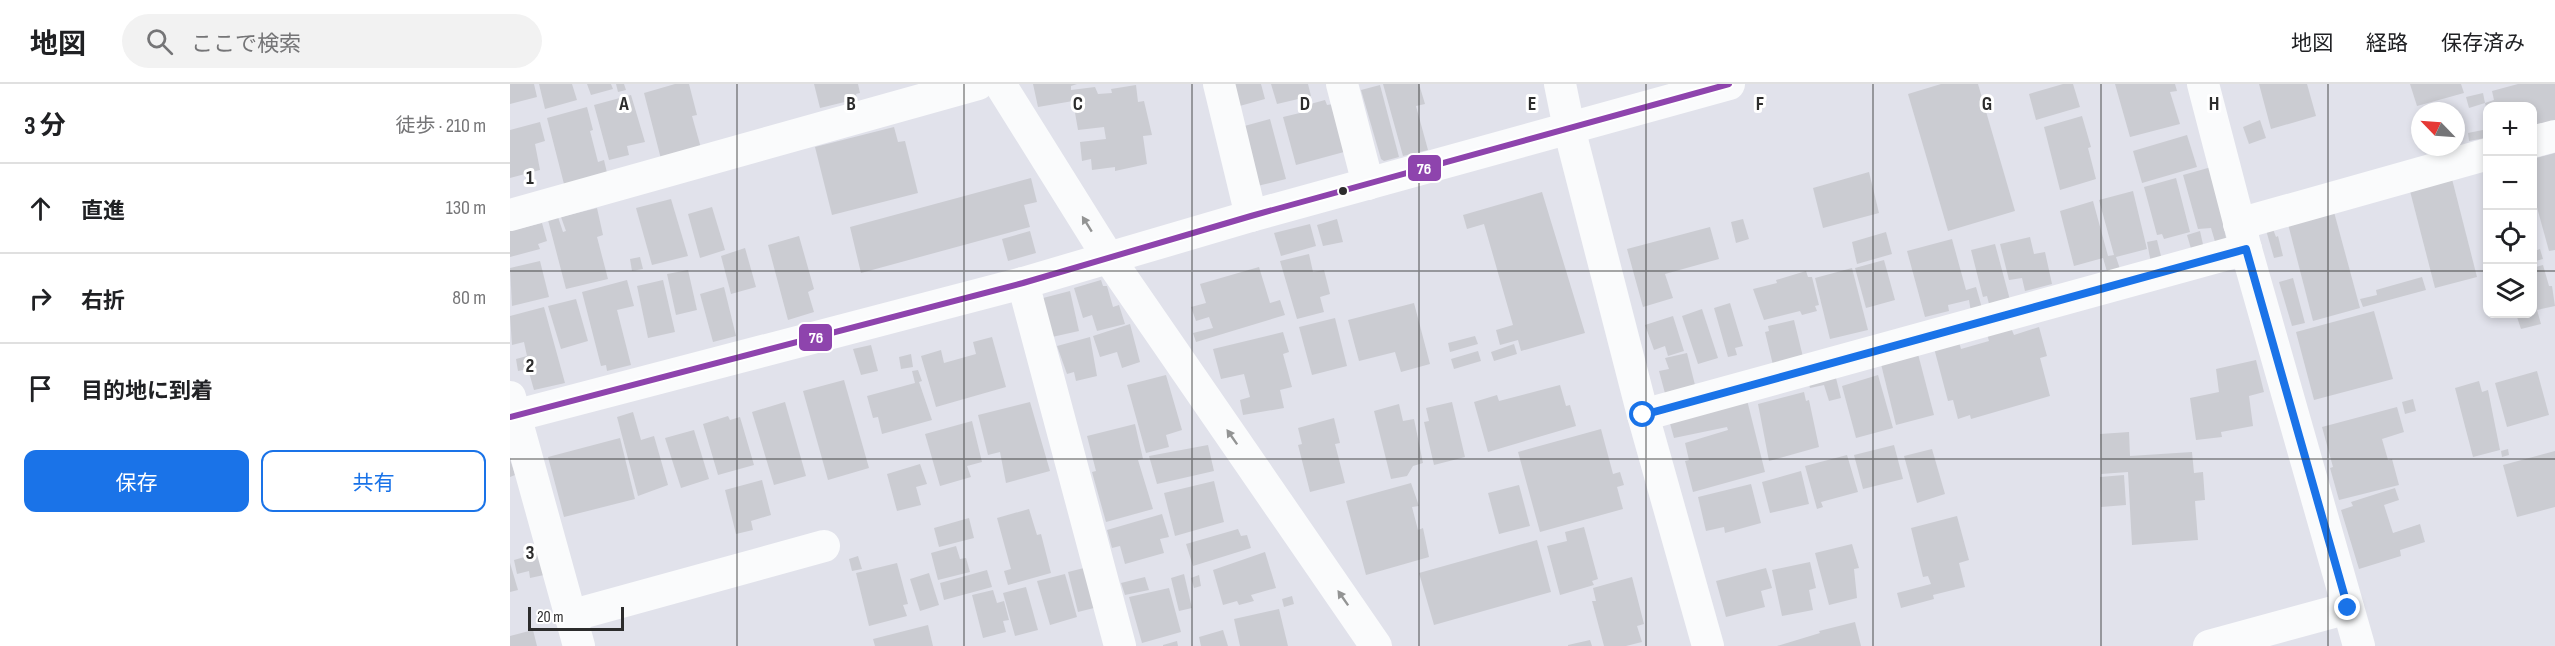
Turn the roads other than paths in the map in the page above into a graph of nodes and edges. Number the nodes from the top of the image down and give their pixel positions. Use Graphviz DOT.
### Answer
graph roads {
  1 [pos="978,84"];
  2 [pos="1000,84"];
  3 [pos="1219,84"];
  4 [pos="1342,84"];
  5 [pos="1560,84"];
  6 [pos="1729,84"];
  7 [pos="2203,84"];
  8 [pos="1569,128"];
  9 [pos="2555,135"];
  10 [pos="2537,140"];
  11 [pos="2483,155"];
  12 [pos="1368,184"];
  13 [pos="510,215"];
  14 [pos="1251,216"];
  15 [pos="2242,237"];
  16 [pos="1108,257"];
  17 [pos="1023,283"];
  18 [pos="512,410"];
  19 [pos="1643,415"];
  20 [pos="824,546"];
  21 [pos="2348,608"];
  22 [pos="570,616"];
  23 [pos="579,646"];
  24 [pos="1120,646"];
  25 [pos="1376,646"];
  26 [pos="1708,646"];
  27 [pos="2209,646"];
  28 [pos="2359,646"];
  1 -- 13 [label="street"];
  16 -- 2 [label="street, one-way"];
  3 -- 14 [label="street"];
  4 -- 12 [label="street"];
  5 -- 8 [label="street"];
  6 -- 8 [label="street"];
  7 -- 15 [label="street"];
  8 -- 12 [label="street"];
  8 -- 19 [label="street"];
  9 -- 10 [label="street"];
  11 -- 15 [label="street"];
  12 -- 14 [label="street"];
  14 -- 16 [label="street"];
  15 -- 19 [label="street"];
  15 -- 21 [label="street"];
  16 -- 17 [label="street"];
  25 -- 16 [label="street, one-way"];
  17 -- 18 [label="street"];
  17 -- 24 [label="street"];
  18 -- 22 [label="street"];
  19 -- 26 [label="street"];
  20 -- 22 [label="street"];
  21 -- 27 [label="street"];
  21 -- 28 [label="street"];
  22 -- 23 [label="street"];
}
